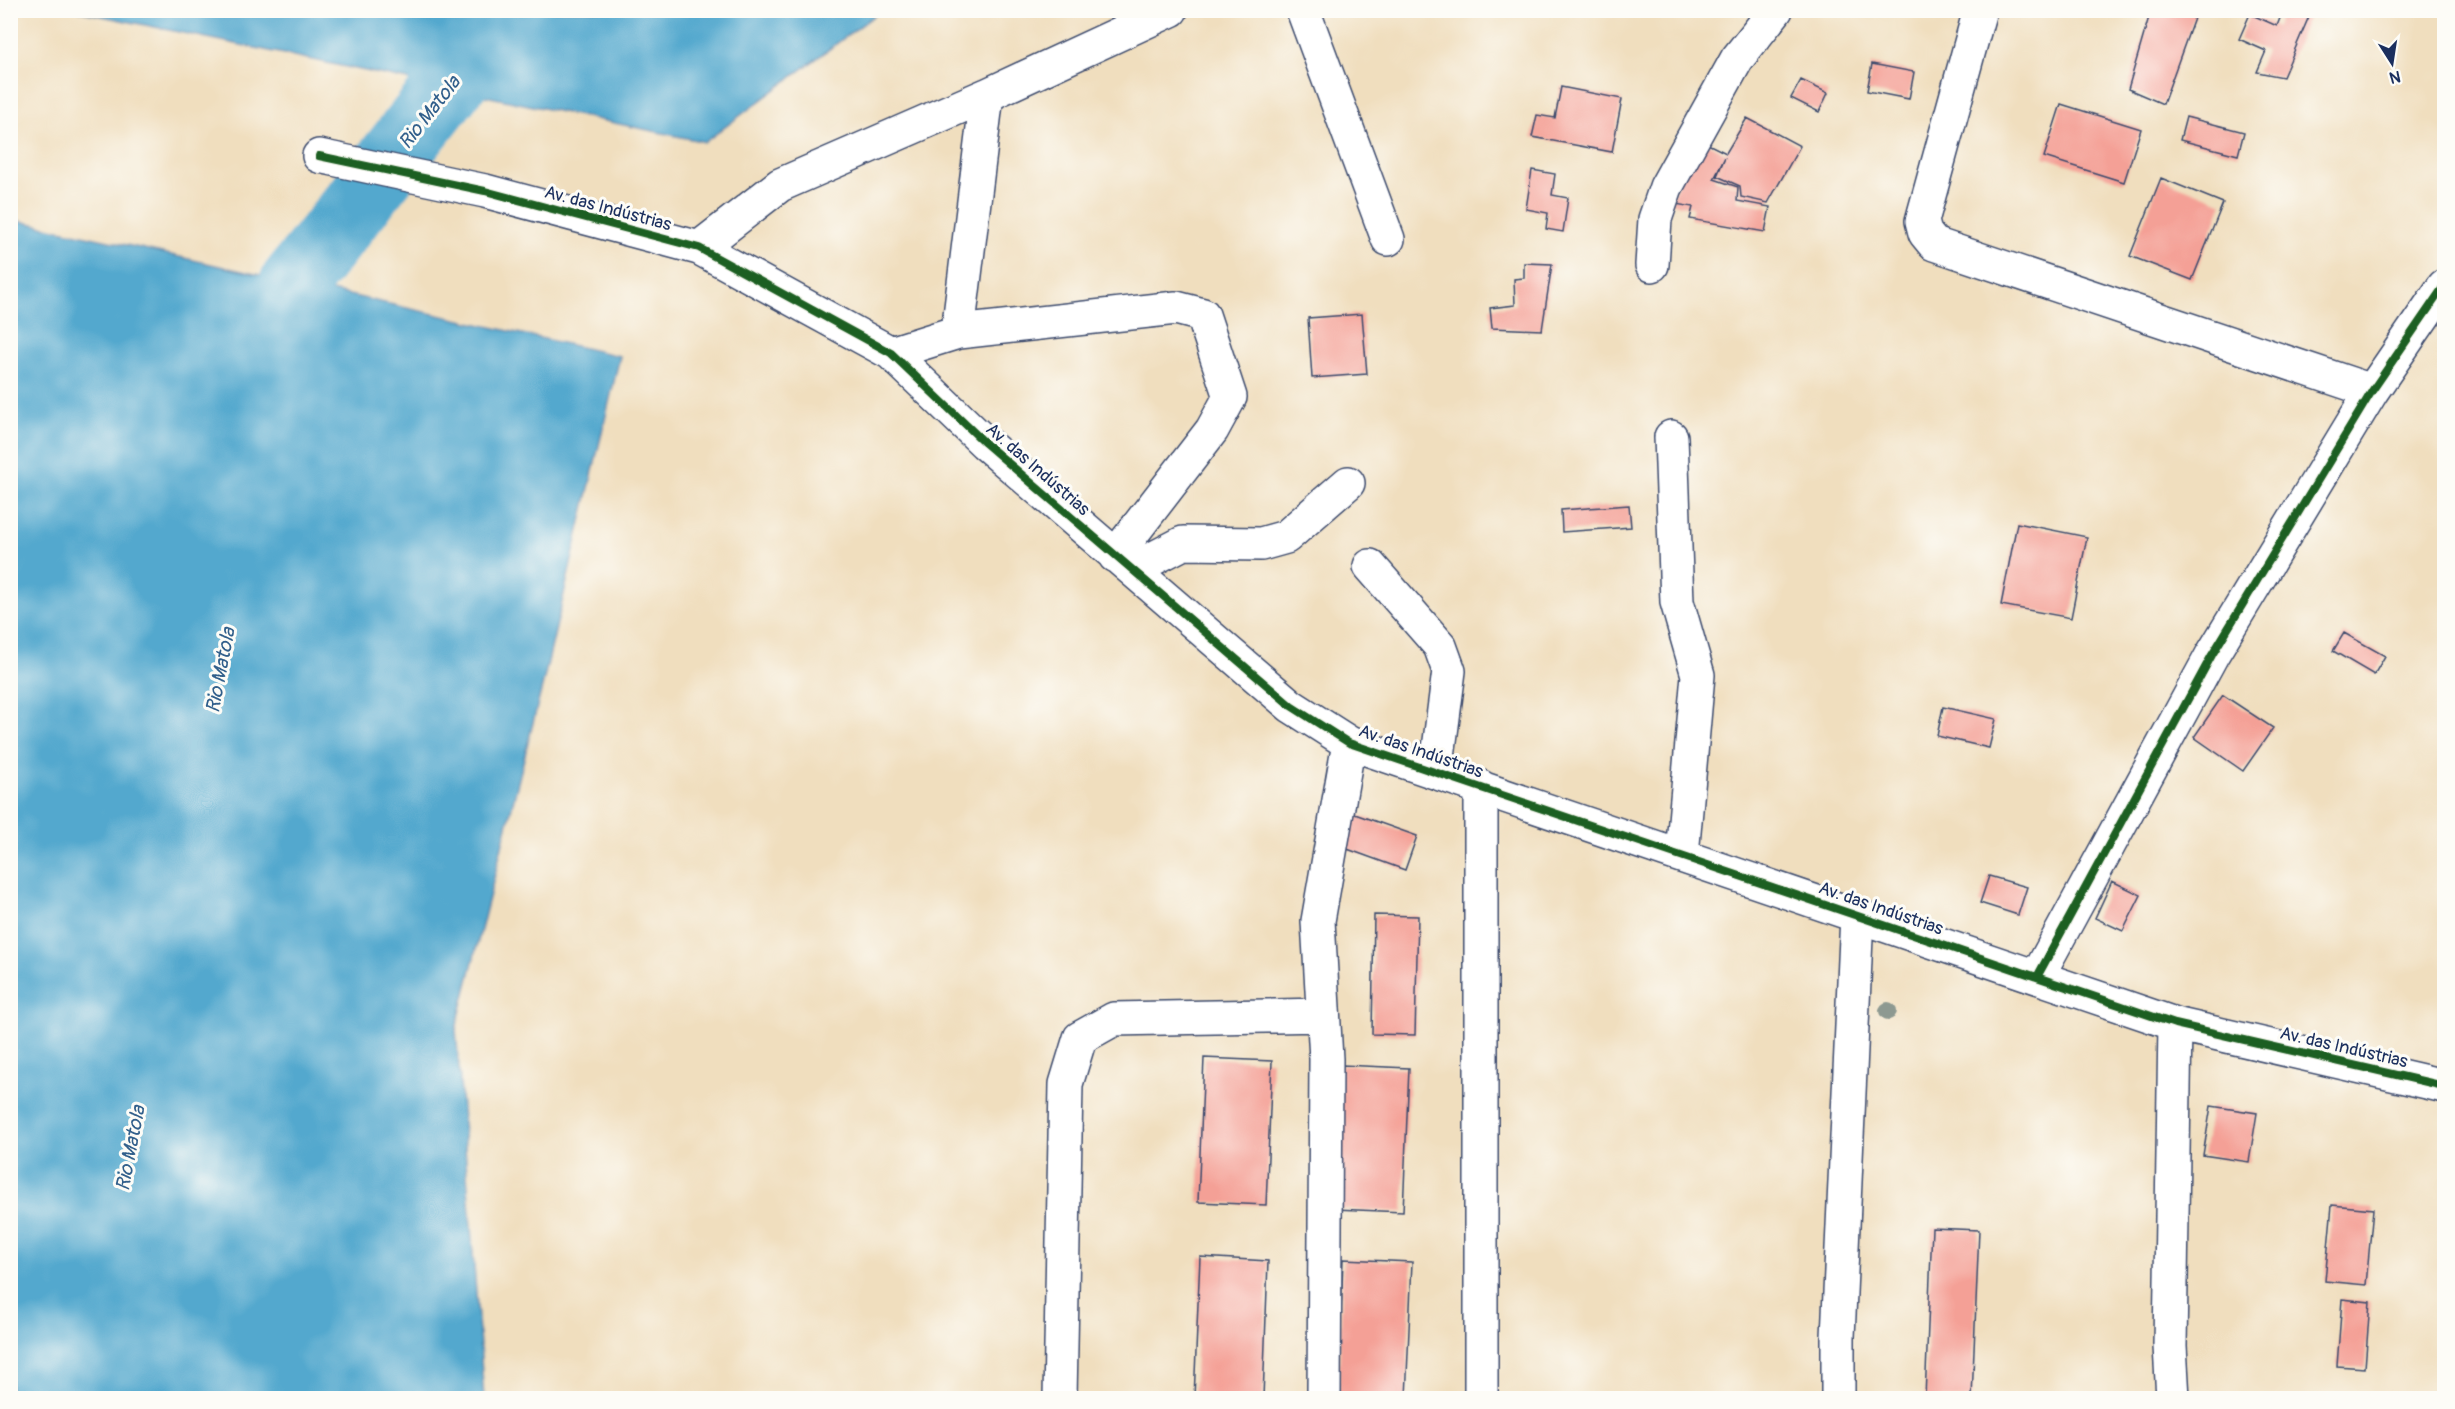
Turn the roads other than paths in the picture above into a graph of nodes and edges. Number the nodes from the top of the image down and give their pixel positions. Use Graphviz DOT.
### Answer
graph roads {
  1 [pos="1171,10"];
  2 [pos="1303,10"];
  3 [pos="1776,10"];
  4 [pos="1980,10"];
  5 [pos="987,95"];
  6 [pos="319,156"];
  7 [pos="1388,239"];
  8 [pos="699,248"];
  9 [pos="1652,265"];
  10 [pos="2445,286"];
  11 [pos="958,332"];
  12 [pos="891,353"];
  13 [pos="2372,391"];
  14 [pos="1671,437"];
  15 [pos="1348,483"];
  16 [pos="1124,562"];
  17 [pos="1370,566"];
  18 [pos="1349,743"];
  19 [pos="1436,772"];
  20 [pos="1481,788"];
  21 [pos="1682,855"];
  22 [pos="1857,915"];
  23 [pos="2037,977"];
  24 [pos="1323,1015"];
  25 [pos="2175,1024"];
  26 [pos="2445,1086"];
  27 [pos="1060,1398"];
  28 [pos="1323,1398"];
  29 [pos="1481,1398"];
  30 [pos="1838,1398"];
  31 [pos="2173,1398"];
  1 -- 5 [label="street"];
  2 -- 7 [label="street"];
  3 -- 9 [label="street"];
  4 -- 13 [label="street"];
  5 -- 8 [label="street"];
  5 -- 11 [label="street"];
  6 -- 8 [label="street, Av. das Indústrias"];
  8 -- 12 [label="street, Av. das Indústrias"];
  10 -- 13 [label="street"];
  11 -- 12 [label="street"];
  11 -- 16 [label="street"];
  12 -- 16 [label="street, Av. das Indústrias"];
  13 -- 23 [label="street"];
  14 -- 21 [label="street"];
  15 -- 16 [label="street"];
  16 -- 18 [label="street, Av. das Indústrias"];
  17 -- 19 [label="street"];
  18 -- 19 [label="street, Av. das Indústrias"];
  18 -- 24 [label="street"];
  19 -- 20 [label="street, Av. das Indústrias"];
  20 -- 21 [label="street, Av. das Indústrias"];
  20 -- 29 [label="street"];
  21 -- 22 [label="street, Av. das Indústrias"];
  22 -- 23 [label="street, Av. das Indústrias"];
  22 -- 30 [label="street"];
  23 -- 25 [label="street, Av. das Indústrias"];
  24 -- 27 [label="street"];
  24 -- 28 [label="street"];
  25 -- 26 [label="street, Av. das Indústrias"];
  25 -- 31 [label="street"];
}
